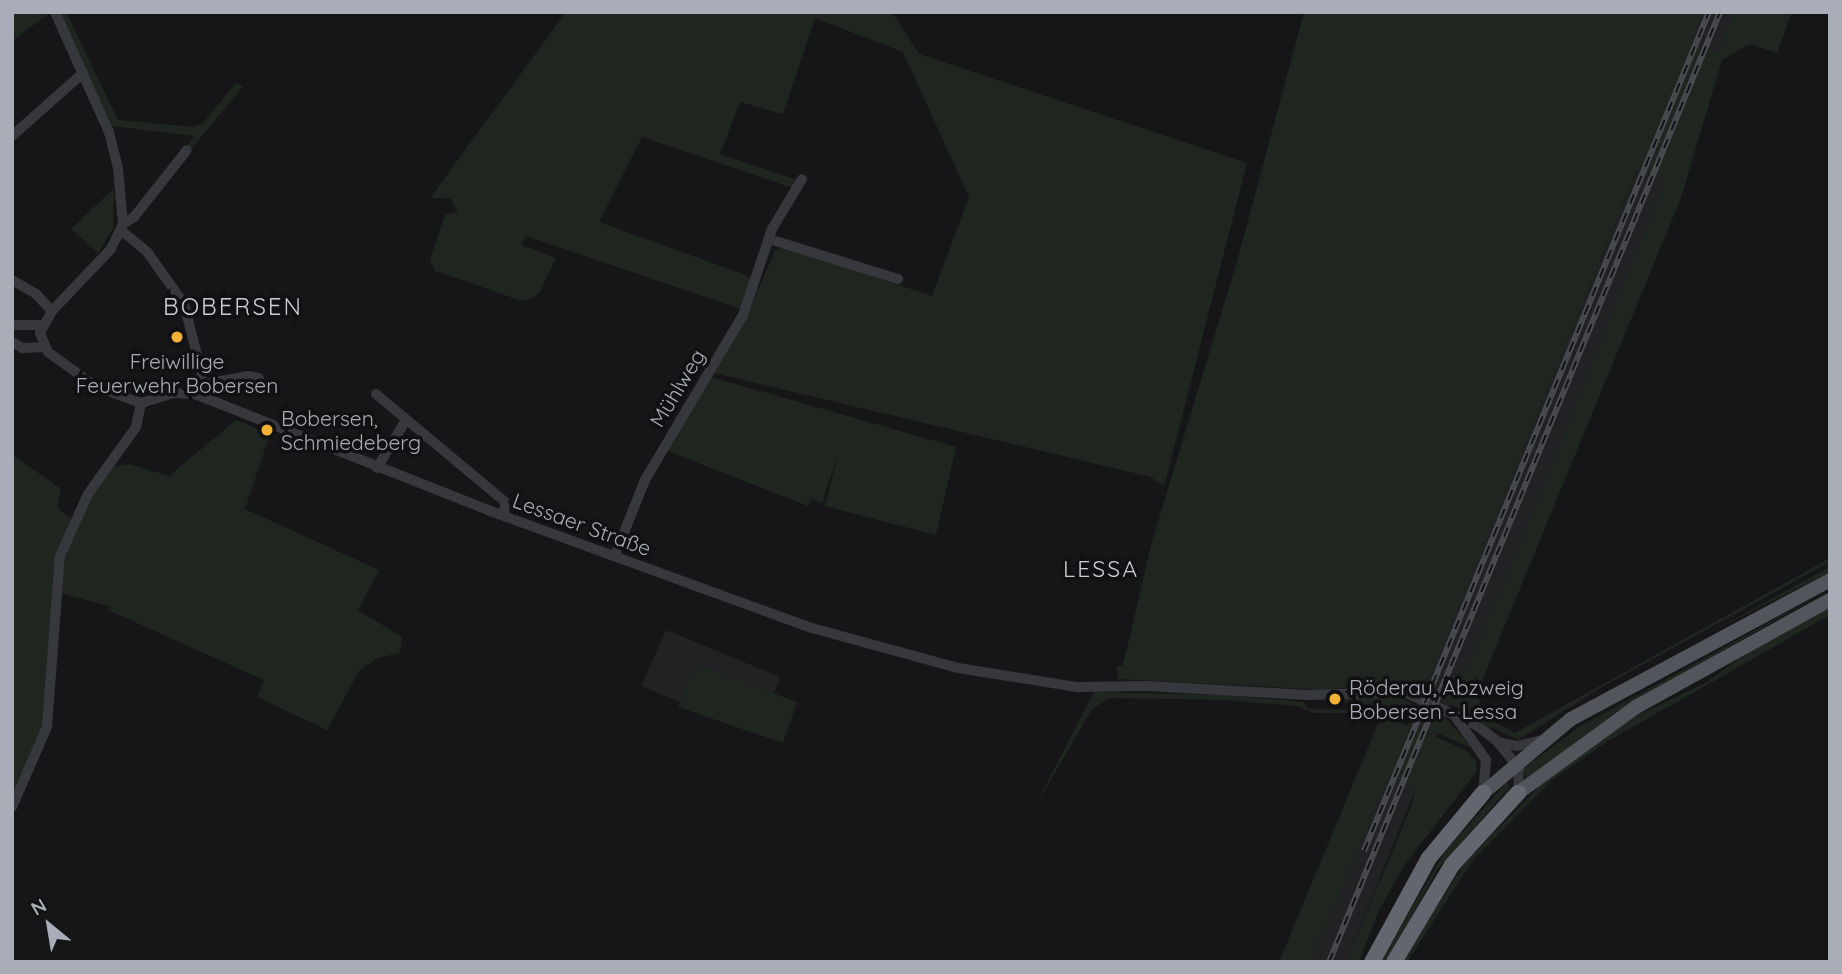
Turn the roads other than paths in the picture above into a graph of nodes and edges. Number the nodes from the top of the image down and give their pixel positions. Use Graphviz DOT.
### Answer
graph roads {
  1 [pos="55,12"];
  2 [pos="83,73"];
  3 [pos="12,136"];
  4 [pos="187,150"];
  5 [pos="802,179"];
  6 [pos="122,227"];
  7 [pos="769,239"];
  8 [pos="898,279"];
  9 [pos="12,280"];
  10 [pos="52,311"];
  11 [pos="12,325"];
  12 [pos="40,329"];
  13 [pos="12,342"];
  14 [pos="44,346"];
  15 [pos="259,378"];
  16 [pos="198,389"];
  17 [pos="376,394"];
  18 [pos="141,403"];
  19 [pos="406,420"];
  20 [pos="377,468"];
  21 [pos="504,516"];
  22 [pos="615,555"];
  23 [pos="1830,580"];
  24 [pos="1830,600"];
  25 [pos="1454,714"];
  26 [pos="1543,740"];
  27 [pos="1497,741"];
  28 [pos="1515,763"];
  29 [pos="1483,793"];
  30 [pos="1518,793"];
  31 [pos="12,807"];
  32 [pos="1372,962"];
  33 [pos="1394,962"];
  1 -- 2 [label="street"];
  2 -- 3 [label="street"];
  2 -- 6 [label="street"];
  4 -- 6 [label="street"];
  5 -- 7 [label="street, Mühlweg"];
  6 -- 10 [label="street"];
  6 -- 16 [label="street"];
  7 -- 8 [label="street"];
  7 -- 22 [label="street, Mühlweg"];
  9 -- 10 [label="street"];
  10 -- 12 [label="street"];
  11 -- 12 [label="street"];
  12 -- 14 [label="street"];
  13 -- 14 [label="street"];
  14 -- 18 [label="street"];
  15 -- 16 [label="street"];
  16 -- 18 [label="street, Lessaer Straße"];
  16 -- 20 [label="street, Lessaer Straße"];
  17 -- 19 [label="street"];
  18 -- 31 [label="street"];
  19 -- 20 [label="street"];
  19 -- 21 [label="street"];
  20 -- 21 [label="street, Lessaer Straße"];
  21 -- 22 [label="street, Lessaer Straße"];
  22 -- 25 [label="street, Lessaer Straße"];
  23 -- 26 [label="main road"];
  24 -- 30 [label="main road"];
  25 -- 27 [label="street, Lessaer Straße"];
  25 -- 29 [label="street"];
  26 -- 27 [label="street"];
  26 -- 28 [label="main road"];
  27 -- 28 [label="street"];
  28 -- 29 [label="main road"];
  28 -- 30 [label="street"];
  29 -- 32 [label="highway"];
  30 -- 33 [label="highway"];
}
